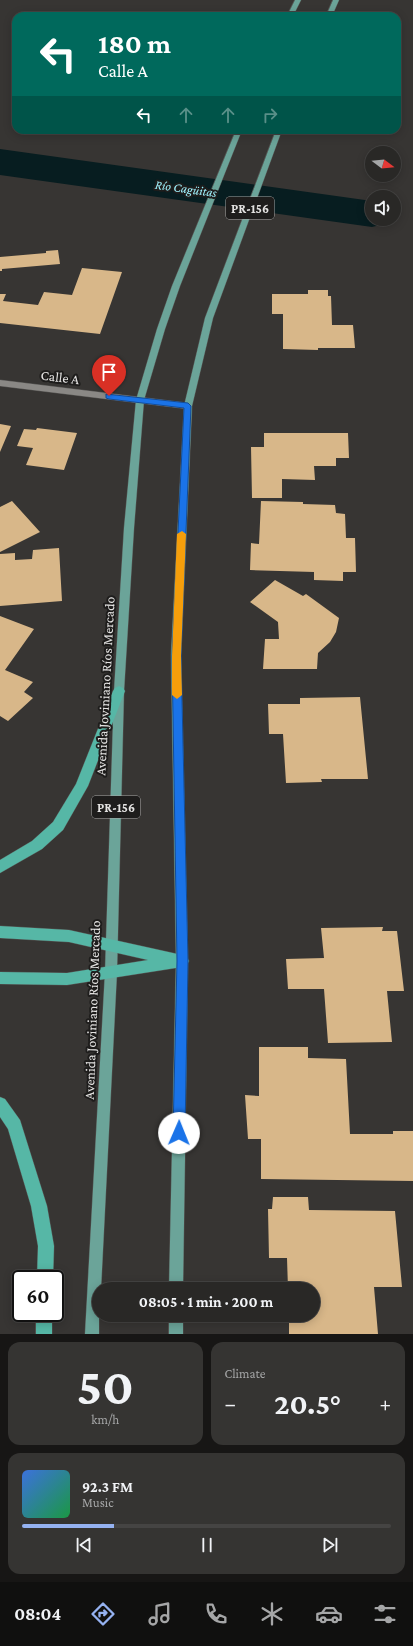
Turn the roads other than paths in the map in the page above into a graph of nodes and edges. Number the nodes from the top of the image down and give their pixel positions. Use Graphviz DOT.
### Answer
graph roads {
  1 [pos="298,0"];
  2 [pos="336,0"];
  3 [pos="292,12"];
  4 [pos="331,12"];
  5 [pos="237,134"];
  6 [pos="278,134"];
  7 [pos="0,383"];
  8 [pos="140,400"];
  9 [pos="188,406"];
  10 [pos="119,691"];
  11 [pos="0,868"];
  12 [pos="0,932"];
  13 [pos="112,945"];
  14 [pos="182,961"];
  15 [pos="111,972"];
  16 [pos="0,978"];
  17 [pos="0,1104"];
  18 [pos="45,1270"];
  19 [pos="176,1282"];
  20 [pos="44,1322"];
  21 [pos="176,1322"];
  22 [pos="44,1334"];
  23 [pos="92,1334"];
  24 [pos="176,1334"];
  1 -- 3 [label="main road"];
  2 -- 4 [label="main road"];
  5 -- 8 [label="main road, Avenida Joviniano Ríos Mercado / PR-156"];
  6 -- 9 [label="main road, PR-156"];
  7 -- 8 [label="street, Calle A"];
  8 -- 9 [label="street, Calle A"];
  8 -- 10 [label="main road, Avenida Joviniano Ríos Mercado / PR-156"];
  9 -- 14 [label="main road, PR-156"];
  10 -- 11 [label="highway"];
  10 -- 13 [label="main road, Avenida Joviniano Ríos Mercado / PR-156"];
  12 -- 13 [label="highway"];
  13 -- 14 [label="highway"];
  13 -- 15 [label="main road, Avenida Joviniano Ríos Mercado / PR-156"];
  14 -- 15 [label="highway"];
  14 -- 19 [label="main road, PR-156"];
  15 -- 16 [label="highway"];
  15 -- 23 [label="main road, Avenida Joviniano Ríos Mercado / PR-156"];
  17 -- 18 [label="highway"];
  20 -- 22 [label="highway"];
  21 -- 24 [label="main road"];
}
